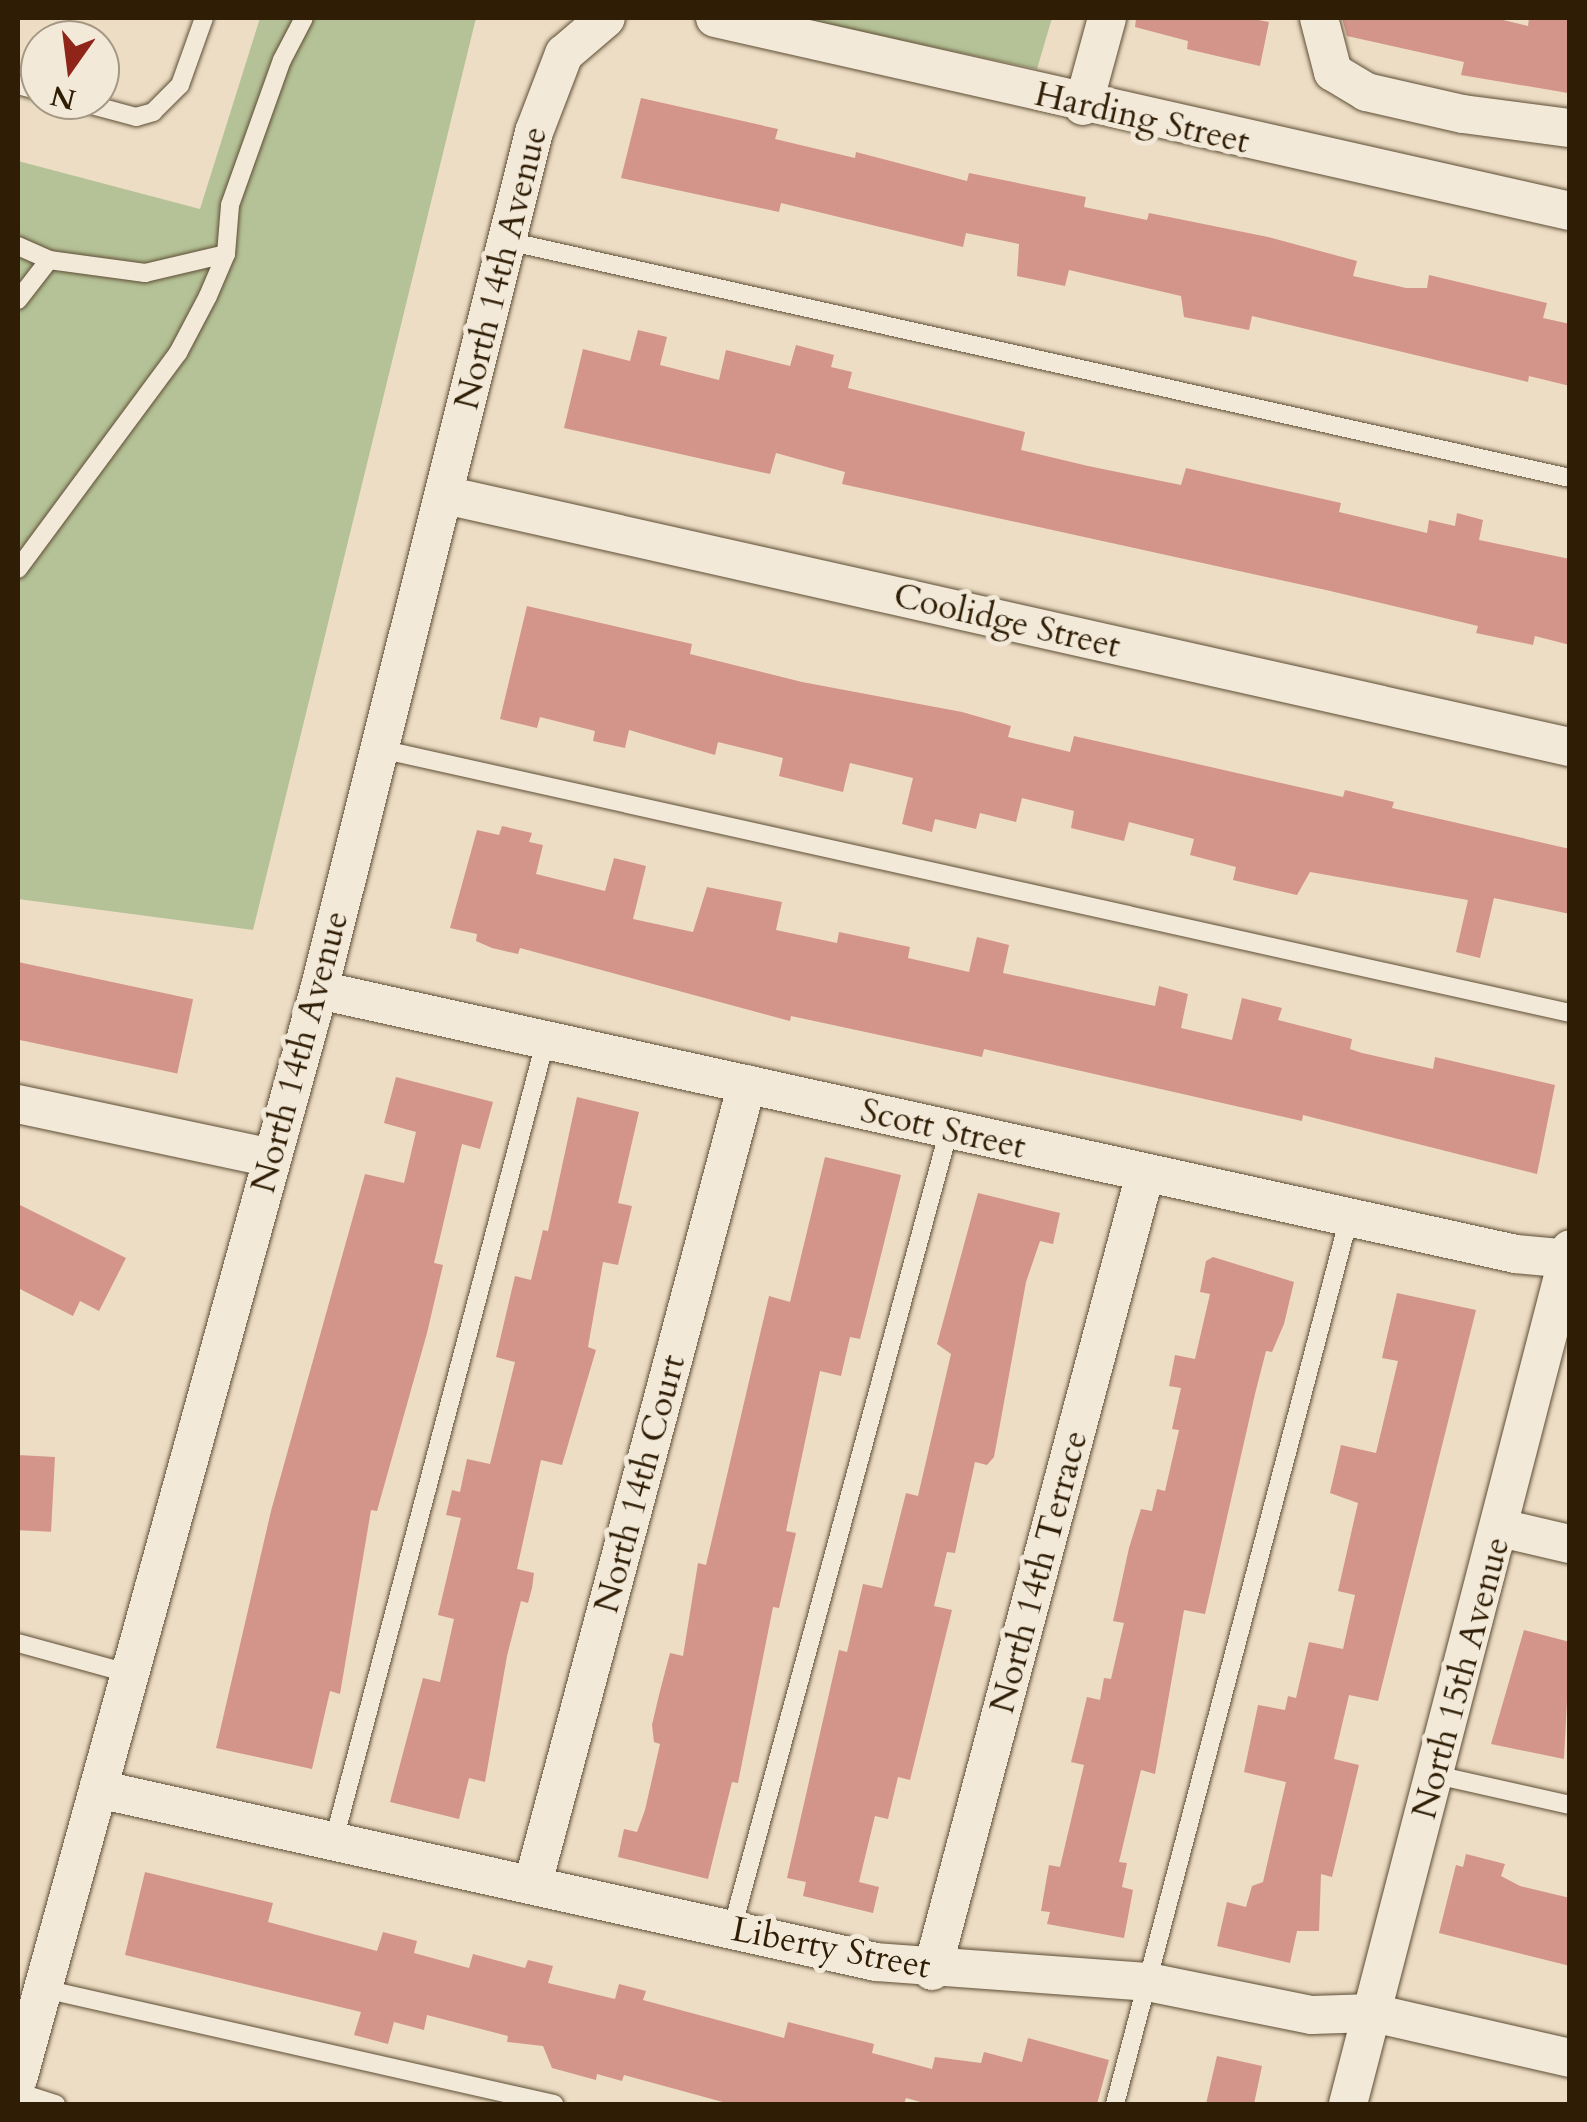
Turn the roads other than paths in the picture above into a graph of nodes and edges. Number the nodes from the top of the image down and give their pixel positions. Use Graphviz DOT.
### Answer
graph roads {
  1 [pos="204,18"];
  2 [pos="304,18"];
  3 [pos="715,18"];
  4 [pos="1107,18"];
  5 [pos="1319,18"];
  6 [pos="596,25"];
  7 [pos="1083,106"];
  8 [pos="120,113"];
  9 [pos="1570,128"];
  10 [pos="1570,212"];
  11 [pos="507,242"];
  12 [pos="18,246"];
  13 [pos="226,254"];
  14 [pos="49,260"];
  15 [pos="18,300"];
  16 [pos="1570,478"];
  17 [pos="445,495"];
  18 [pos="18,569"];
  19 [pos="1570,747"];
  20 [pos="380,750"];
  21 [pos="319,990"];
  22 [pos="1570,1013"];
  23 [pos="546,1039"];
  24 [pos="747,1084"];
  25 [pos="18,1104"];
  26 [pos="949,1130"];
  27 [pos="271,1158"];
  28 [pos="1145,1174"];
  29 [pos="1349,1218"];
  30 [pos="1569,1256"];
  31 [pos="1501,1528"];
  32 [pos="1570,1544"];
  33 [pos="18,1643"];
  34 [pos="128,1673"];
  35 [pos="1436,1775"];
  36 [pos="98,1789"];
  37 [pos="1570,1805"];
  38 [pos="334,1840"];
  39 [pos="533,1884"];
  40 [pos="732,1929"];
  41 [pos="932,1971"];
  42 [pos="1148,1982"];
  43 [pos="44,1989"];
  44 [pos="1373,2014"];
  45 [pos="1570,2058"];
  46 [pos="18,2079"];
  47 [pos="18,2092"];
  48 [pos="56,2104"];
  49 [pos="554,2104"];
  50 [pos="1115,2104"];
  51 [pos="1348,2104"];
  1 -- 8 [label="lane"];
  2 -- 13 [label="lane"];
  3 -- 7 [label="street, Harding Street"];
  4 -- 7 [label="street"];
  5 -- 9 [label="street"];
  6 -- 11 [label="street, North 14th Avenue"];
  7 -- 10 [label="street, Harding Street"];
  11 -- 16 [label="lane"];
  11 -- 17 [label="street, North 14th Avenue"];
  12 -- 14 [label="lane"];
  13 -- 14 [label="lane"];
  13 -- 18 [label="lane"];
  14 -- 15 [label="lane"];
  17 -- 19 [label="street, Coolidge Street"];
  17 -- 20 [label="street, North 14th Avenue"];
  20 -- 21 [label="street, North 14th Avenue"];
  20 -- 22 [label="lane"];
  21 -- 23 [label="street, Scott Street"];
  21 -- 27 [label="street, North 14th Avenue"];
  23 -- 24 [label="street, Scott Street"];
  23 -- 38 [label="lane"];
  24 -- 26 [label="street, Scott Street"];
  24 -- 39 [label="street, North 14th Court"];
  25 -- 27 [label="street"];
  26 -- 28 [label="street, Scott Street"];
  26 -- 40 [label="lane"];
  27 -- 34 [label="street, North 14th Avenue"];
  28 -- 29 [label="street, Scott Street"];
  28 -- 41 [label="street, North 14th Terrace"];
  29 -- 30 [label="street, Scott Street"];
  29 -- 42 [label="lane"];
  30 -- 31 [label="street, North 15th Avenue"];
  31 -- 32 [label="street"];
  31 -- 35 [label="street, North 15th Avenue"];
  33 -- 34 [label="lane"];
  34 -- 36 [label="street, North 14th Avenue"];
  35 -- 37 [label="lane"];
  35 -- 44 [label="street, North 15th Avenue"];
  36 -- 38 [label="street, Liberty Street"];
  36 -- 43 [label="street, North 14th Avenue"];
  38 -- 39 [label="street, Liberty Street"];
  39 -- 40 [label="street, Liberty Street"];
  40 -- 41 [label="street, Liberty Street"];
  41 -- 42 [label="street, Liberty Street"];
  42 -- 44 [label="street, Liberty Street"];
  42 -- 50 [label="lane"];
  43 -- 46 [label="street, North 14th Avenue"];
  43 -- 49 [label="lane"];
  44 -- 45 [label="street, Liberty Street"];
  44 -- 51 [label="street, North 15th Avenue"];
  47 -- 48 [label="lane"];
}
